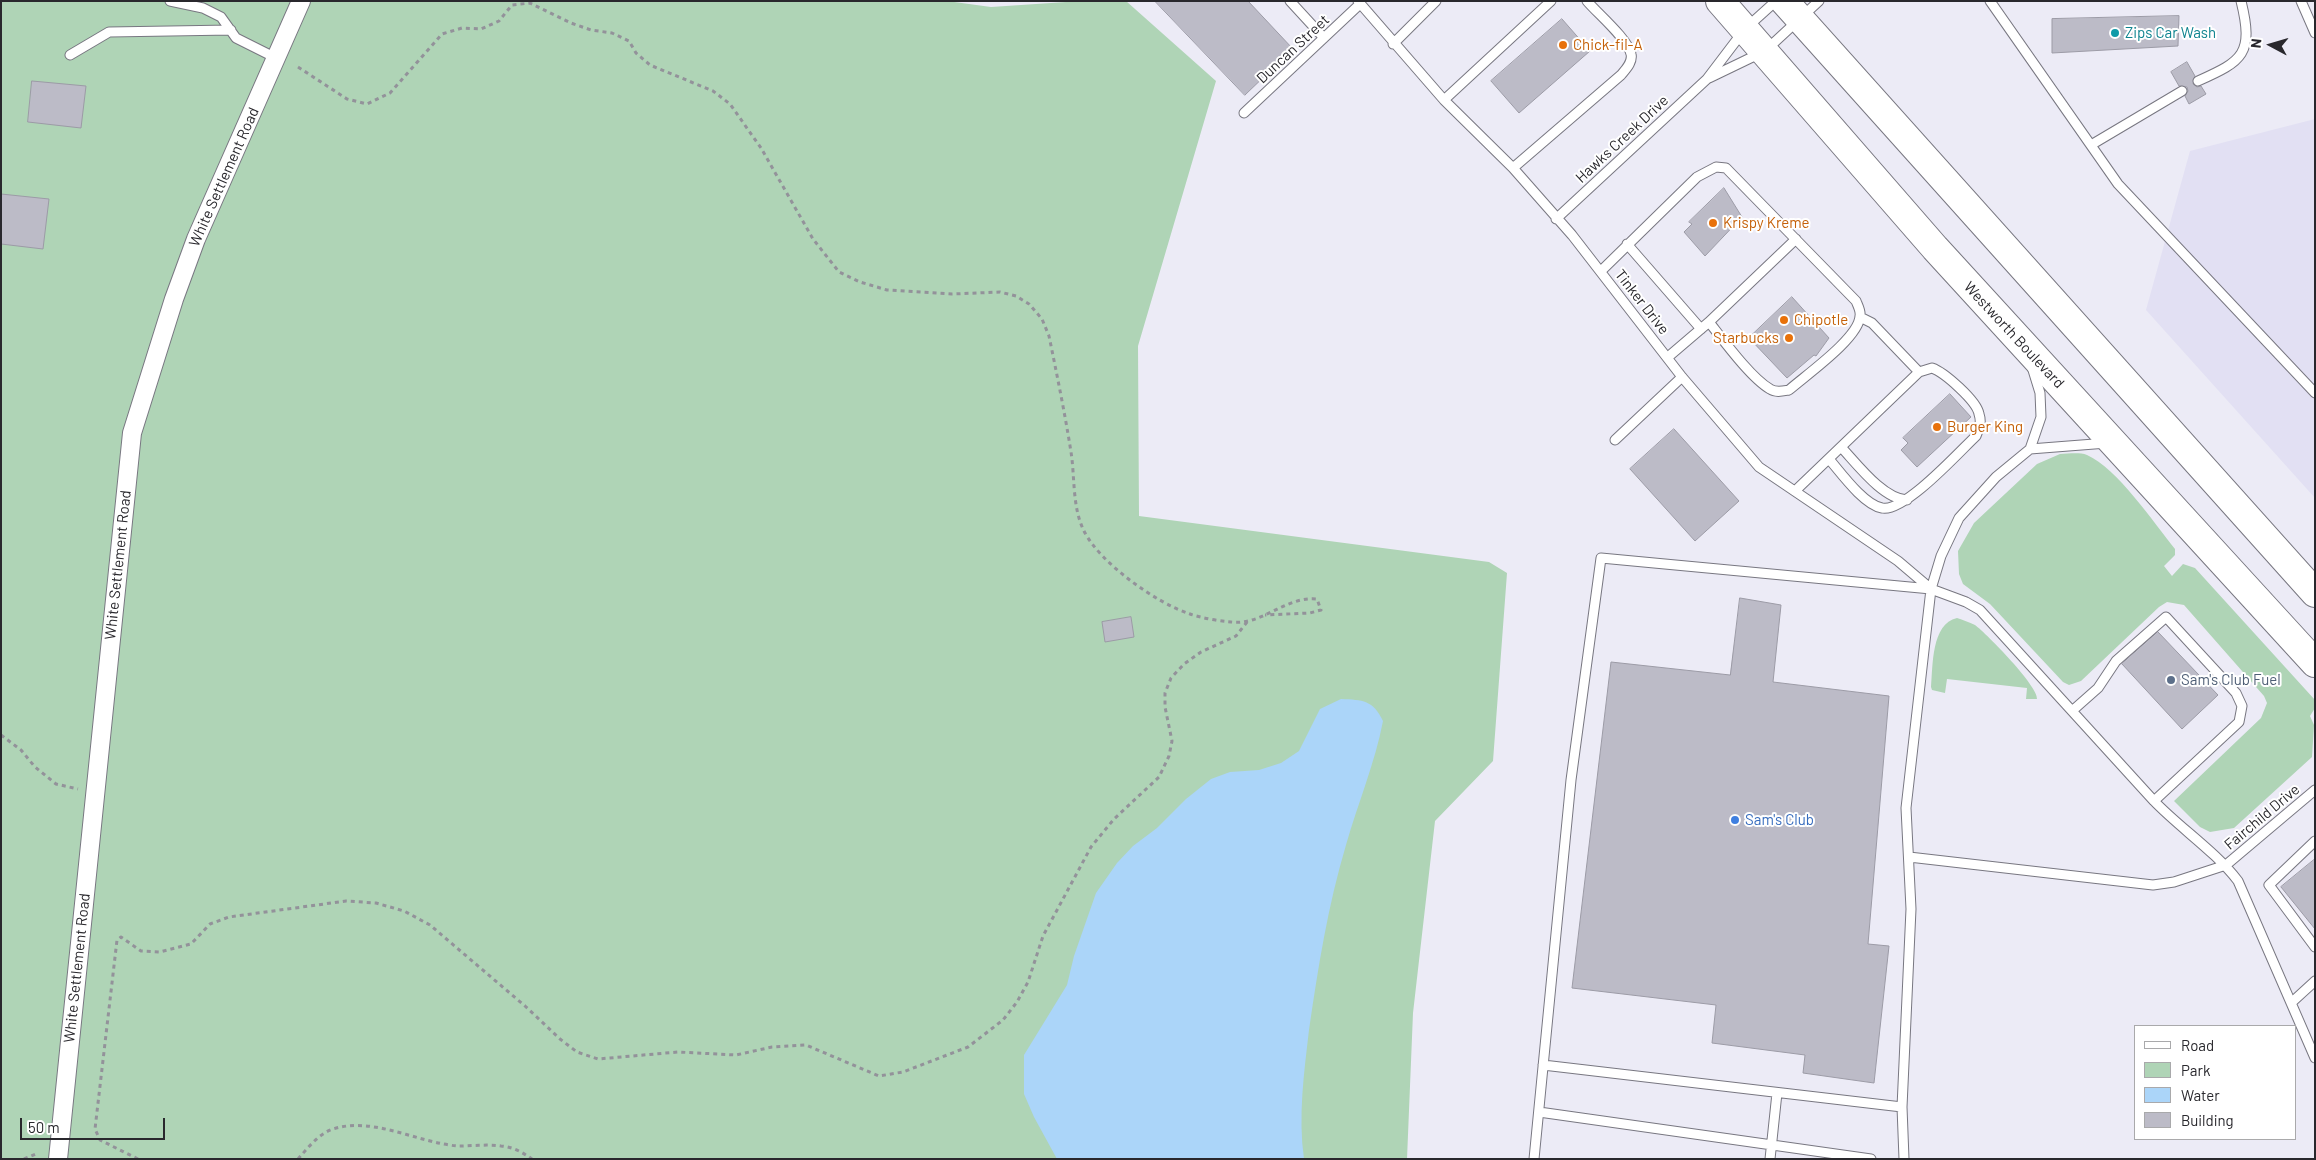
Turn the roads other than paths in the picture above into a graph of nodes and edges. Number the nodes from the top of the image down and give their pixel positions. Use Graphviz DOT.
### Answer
graph roads {
  1 [pos="170,1"];
  2 [pos="301,1"];
  3 [pos="1290,1"];
  4 [pos="1436,1"];
  5 [pos="1551,1"];
  6 [pos="1587,1"];
  7 [pos="1720,1"];
  8 [pos="1776,1"];
  9 [pos="1990,1"];
  10 [pos="2241,1"];
  11 [pos="2301,1"];
  12 [pos="1359,3"];
  13 [pos="1801,7"];
  14 [pos="1745,28"];
  15 [pos="231,30"];
  16 [pos="2315,33"];
  17 [pos="1324,38"];
  18 [pos="1393,44"];
  19 [pos="1765,51"];
  20 [pos="70,55"];
  21 [pos="276,58"];
  22 [pos="1707,79"];
  23 [pos="2198,81"];
  24 [pos="2182,91"];
  25 [pos="1444,100"];
  26 [pos="1244,113"];
  27 [pos="2091,145"];
  28 [pos="1512,168"];
  29 [pos="1556,220"];
  30 [pos="1796,239"];
  31 [pos="1627,244"];
  32 [pos="1601,271"];
  33 [pos="1709,322"];
  34 [pos="1859,322"];
  35 [pos="1701,329"];
  36 [pos="2026,348"];
  37 [pos="1668,356"];
  38 [pos="1919,372"];
  39 [pos="1682,377"];
  40 [pos="2315,393"];
  41 [pos="1615,440"];
  42 [pos="2114,442"];
  43 [pos="1841,447"];
  44 [pos="2030,450"];
  45 [pos="1829,459"];
  46 [pos="1795,491"];
  47 [pos="1907,500"];
  48 [pos="1931,589"];
  49 [pos="2315,593"];
  50 [pos="2315,663"];
  51 [pos="2072,711"];
  52 [pos="2315,790"];
  53 [pos="2154,801"];
  54 [pos="2315,841"];
  55 [pos="1909,857"];
  56 [pos="2226,865"];
  57 [pos="2315,947"];
  58 [pos="2315,981"];
  59 [pos="2292,1003"];
  60 [pos="2315,1058"];
  61 [pos="1543,1065"];
  62 [pos="1777,1093"];
  63 [pos="1902,1107"];
  64 [pos="1539,1112"];
  65 [pos="1772,1145"];
  66 [pos="58,1159"];
  67 [pos="1534,1159"];
  68 [pos="1770,1159"];
  69 [pos="1872,1159"];
  70 [pos="1904,1159"];
  1 -- 15 [label="lane"];
  2 -- 21 [label="street, White Settlement Road"];
  3 -- 17 [label="lane"];
  4 -- 18 [label="lane"];
  5 -- 25 [label="lane"];
  6 -- 28 [label="lane"];
  7 -- 14 [label="main road, Westworth Boulevard"];
  8 -- 14 [label="lane, Hawks Creek Drive"];
  9 -- 27 [label="lane"];
  10 -- 23 [label="lane"];
  11 -- 16 [label="lane"];
  12 -- 17 [label="lane, Duncan Street"];
  12 -- 18 [label="lane, Tinker Drive"];
  13 -- 19 [label="lane, Hawks Creek Drive"];
  13 -- 49 [label="main road"];
  14 -- 19 [label="main road, Westworth Boulevard"];
  14 -- 22 [label="lane, Hawks Creek Drive"];
  15 -- 20 [label="lane"];
  15 -- 21 [label="lane"];
  17 -- 26 [label="lane, Duncan Street"];
  18 -- 25 [label="lane, Tinker Drive"];
  19 -- 22 [label="lane, Hawks Creek Drive"];
  19 -- 36 [label="main road, Westworth Boulevard"];
  21 -- 66 [label="street, White Settlement Road"];
  22 -- 29 [label="lane, Hawks Creek Drive"];
  24 -- 27 [label="lane"];
  25 -- 28 [label="lane, Tinker Drive"];
  27 -- 40 [label="lane"];
  28 -- 29 [label="lane, Tinker Drive"];
  29 -- 32 [label="lane, Tinker Drive"];
  30 -- 31 [label="lane"];
  30 -- 33 [label="lane"];
  30 -- 34 [label="lane"];
  31 -- 32 [label="lane"];
  31 -- 35 [label="lane"];
  32 -- 37 [label="lane, Tinker Drive"];
  33 -- 34 [label="lane"];
  33 -- 35 [label="lane"];
  34 -- 38 [label="lane"];
  35 -- 37 [label="lane"];
  36 -- 42 [label="main road, Westworth Boulevard"];
  36 -- 44 [label="lane"];
  37 -- 39 [label="lane, Tinker Drive"];
  38 -- 43 [label="lane"];
  38 -- 47 [label="lane"];
  39 -- 41 [label="lane"];
  39 -- 46 [label="lane, Tinker Drive"];
  42 -- 44 [label="lane"];
  42 -- 50 [label="main road, Westworth Boulevard"];
  43 -- 45 [label="lane"];
  43 -- 47 [label="lane"];
  44 -- 48 [label="lane"];
  45 -- 46 [label="lane"];
  45 -- 47 [label="lane"];
  46 -- 48 [label="lane, Tinker Drive"];
  48 -- 51 [label="lane"];
  48 -- 55 [label="lane"];
  48 -- 61 [label="lane"];
  51 -- 53 [label="lane"];
  51 -- 53 [label="lane"];
  52 -- 56 [label="lane, Fairchild Drive"];
  53 -- 56 [label="lane"];
  54 -- 57 [label="lane"];
  55 -- 56 [label="lane"];
  55 -- 63 [label="lane"];
  56 -- 59 [label="lane"];
  58 -- 59 [label="lane"];
  59 -- 60 [label="lane"];
  61 -- 62 [label="lane"];
  61 -- 64 [label="lane"];
  62 -- 63 [label="lane"];
  62 -- 65 [label="lane"];
  63 -- 70 [label="lane"];
  64 -- 65 [label="lane"];
  64 -- 67 [label="lane"];
  65 -- 68 [label="lane"];
  65 -- 69 [label="lane"];
}
